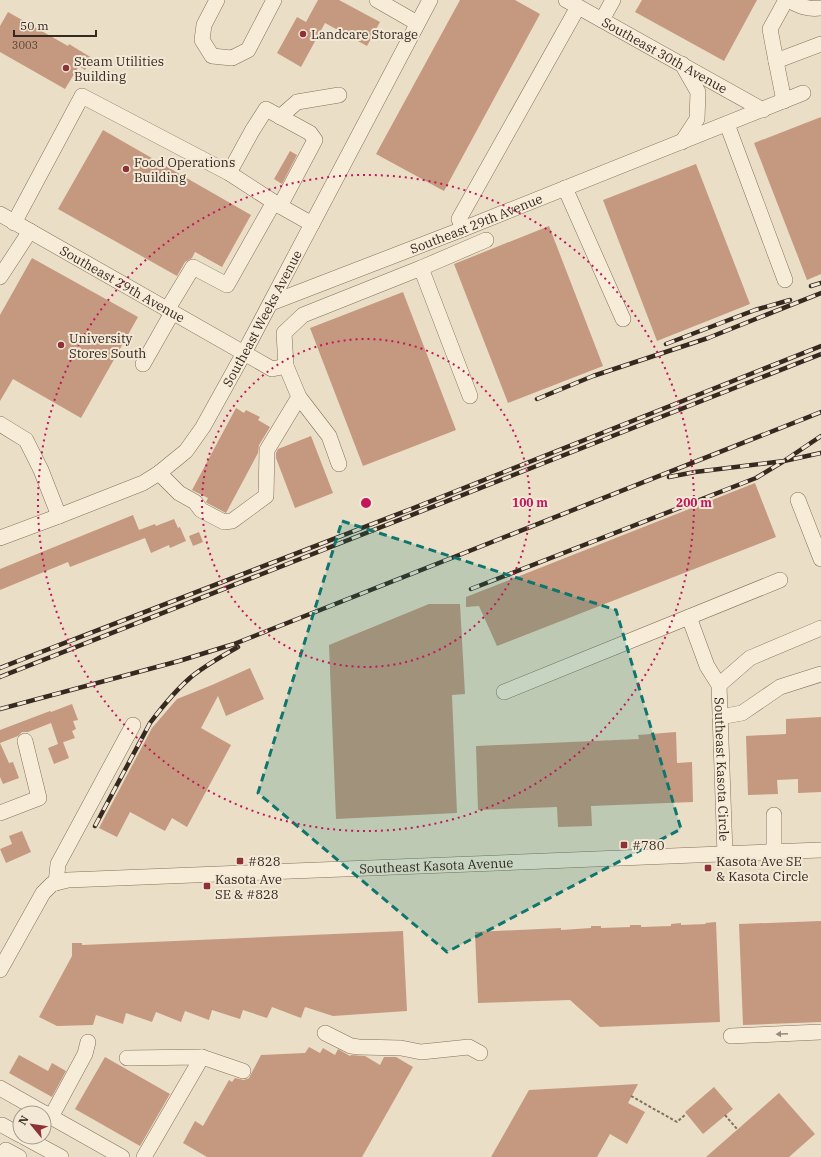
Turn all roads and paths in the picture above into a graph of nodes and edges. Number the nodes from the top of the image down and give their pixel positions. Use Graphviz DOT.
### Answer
graph roads {
  1 [pos="218,0"];
  2 [pos="274,0"];
  3 [pos="376,0"];
  4 [pos="430,0"];
  5 [pos="613,0"];
  6 [pos="787,0"];
  7 [pos="572,3"];
  8 [pos="821,8"];
  9 [pos="602,20"];
  10 [pos="417,23"];
  11 [pos="821,44"];
  12 [pos="776,61"];
  13 [pos="682,64"];
  14 [pos="803,93"];
  15 [pos="339,95"];
  16 [pos="784,101"];
  17 [pos="763,110"];
  18 [pos="280,117"];
  19 [pos="727,124"];
  20 [pos="682,142"];
  21 [pos="229,173"];
  22 [pos="565,188"];
  23 [pos="277,204"];
  24 [pos="0,214"];
  25 [pos="14,223"];
  26 [pos="312,224"];
  27 [pos="463,229"];
  28 [pos="30,232"];
  29 [pos="486,240"];
  30 [pos="422,268"];
  31 [pos="0,277"];
  32 [pos="785,280"];
  33 [pos="271,304"];
  34 [pos="169,311"];
  35 [pos="623,319"];
  36 [pos="244,353"];
  37 [pos="143,364"];
  38 [pos="286,366"];
  39 [pos="470,396"];
  40 [pos="298,397"];
  41 [pos="0,424"];
  42 [pos="339,464"];
  43 [pos="160,473"];
  44 [pos="798,500"];
  45 [pos="59,516"];
  46 [pos="0,538"];
  47 [pos="821,559"];
  48 [pos="780,580"];
  49 [pos="689,617"];
  50 [pos="821,628"];
  51 [pos="821,674"];
  52 [pos="719,685"];
  53 [pos="504,692"];
  54 [pos="720,717"];
  55 [pos="133,725"];
  56 [pos="24,741"];
  57 [pos="0,813"];
  58 [pos="774,815"];
  59 [pos="821,850"];
  60 [pos="774,852"];
  61 [pos="725,854"];
  62 [pos="54,884"];
  63 [pos="0,970"];
  64 [pos="821,1032"];
  65 [pos="325,1033"];
  66 [pos="731,1036"];
  67 [pos="88,1042"];
  68 [pos="480,1053"];
  69 [pos="202,1057"];
  70 [pos="127,1058"];
  71 [pos="243,1071"];
  72 [pos="0,1088"];
  73 [pos="631,1096"];
  74 [pos="30,1105"];
  75 [pos="52,1105"];
  76 [pos="686,1114"];
  77 [pos="725,1115"];
  78 [pos="52,1117"];
  79 [pos="2,1125"];
  80 [pos="737,1129"];
  81 [pos="12,1131"];
  82 [pos="39,1145"];
  83 [pos="2,1157"];
  84 [pos="19,1157"];
  85 [pos="61,1157"];
  86 [pos="122,1157"];
  87 [pos="144,1157"];
  1 -- 2 [label="street"];
  3 -- 10 [label="street"];
  4 -- 10 [label="street, Southeast Weeks Avenue"];
  5 -- 9 [label="street"];
  6 -- 8 [label="street"];
  6 -- 12 [label="street"];
  7 -- 9 [label="street, Southeast 30th Avenue"];
  7 -- 27 [label="street"];
  9 -- 13 [label="street, Southeast 30th Avenue"];
  10 -- 26 [label="street, Southeast Weeks Avenue"];
  11 -- 12 [label="street"];
  12 -- 16 [label="street"];
  13 -- 17 [label="street, Southeast 30th Avenue"];
  13 -- 20 [label="street"];
  14 -- 16 [label="street, Southeast 29th Avenue"];
  15 -- 18 [label="street"];
  16 -- 17 [label="street, Southeast 29th Avenue"];
  17 -- 19 [label="street, Southeast 29th Avenue"];
  18 -- 21 [label="street"];
  18 -- 23 [label="street"];
  19 -- 20 [label="street, Southeast 29th Avenue"];
  19 -- 32 [label="street"];
  20 -- 22 [label="street, Southeast 29th Avenue"];
  21 -- 23 [label="street"];
  21 -- 25 [label="street"];
  22 -- 27 [label="street, Southeast 29th Avenue"];
  22 -- 35 [label="street"];
  23 -- 26 [label="street"];
  23 -- 34 [label="street"];
  24 -- 25 [label="street, Southeast 29th Avenue"];
  25 -- 28 [label="street, Southeast 29th Avenue"];
  26 -- 33 [label="street, Southeast Weeks Avenue"];
  27 -- 33 [label="street, Southeast 29th Avenue"];
  28 -- 31 [label="street"];
  28 -- 34 [label="street, Southeast 29th Avenue"];
  29 -- 30 [label="street"];
  30 -- 38 [label="street"];
  30 -- 39 [label="street"];
  33 -- 36 [label="street, Southeast Weeks Avenue"];
  34 -- 36 [label="street, Southeast 29th Avenue"];
  34 -- 37 [label="street"];
  36 -- 38 [label="street, Southeast 29th Avenue"];
  36 -- 43 [label="street, Southeast Weeks Avenue"];
  38 -- 40 [label="street"];
  40 -- 42 [label="street"];
  40 -- 43 [label="street"];
  41 -- 45 [label="street"];
  43 -- 45 [label="street, Southeast Weeks Avenue"];
  44 -- 47 [label="street"];
  45 -- 46 [label="street, Southeast Weeks Avenue"];
  48 -- 49 [label="street"];
  49 -- 52 [label="street"];
  49 -- 53 [label="street"];
  50 -- 52 [label="street"];
  51 -- 54 [label="street"];
  52 -- 54 [label="street, Southeast Kasota Circle"];
  54 -- 61 [label="street, Southeast Kasota Circle"];
  55 -- 62 [label="street"];
  56 -- 57 [label="street"];
  58 -- 60 [label="street"];
  59 -- 60 [label="street, Southeast Kasota Avenue"];
  60 -- 61 [label="street, Southeast Kasota Avenue"];
  61 -- 62 [label="street, Southeast Kasota Avenue"];
  62 -- 63 [label="street"];
  64 -- 66 [label="street, one-way"];
  65 -- 68 [label="street"];
  67 -- 75 [label="street"];
  69 -- 70 [label="street"];
  69 -- 71 [label="street"];
  69 -- 87 [label="street"];
  72 -- 74 [label="street"];
  73 -- 76 [label="path"];
  77 -- 80 [label="path"];
  78 -- 86 [label="street"];
  79 -- 81 [label="street"];
  82 -- 85 [label="street"];
  83 -- 84 [label="street"];
}
